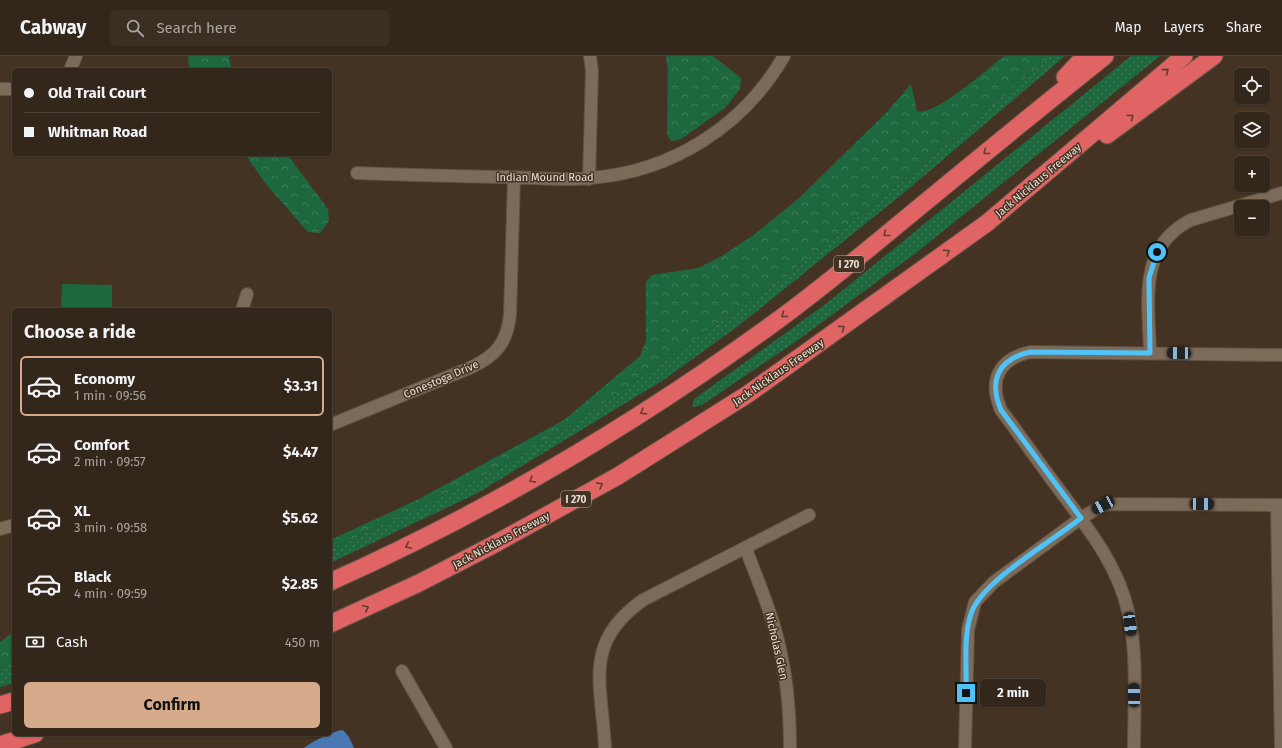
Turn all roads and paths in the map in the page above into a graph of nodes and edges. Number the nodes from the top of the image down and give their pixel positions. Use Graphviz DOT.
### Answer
graph roads {
  1 [pos="76,56"];
  2 [pos="590,56"];
  3 [pos="784,56"];
  4 [pos="1085,56"];
  5 [pos="1105,56"];
  6 [pos="1184,56"];
  7 [pos="1214,56"];
  8 [pos="71,68"];
  9 [pos="0,89"];
  10 [pos="12,89"];
  11 [pos="1016,127"];
  12 [pos="357,174"];
  13 [pos="514,177"];
  14 [pos="589,179"];
  15 [pos="1282,193"];
  16 [pos="987,223"];
  17 [pos="247,294"];
  18 [pos="243,308"];
  19 [pos="1150,353"];
  20 [pos="1282,355"];
  21 [pos="332,424"];
  22 [pos="1279,505"];
  23 [pos="809,515"];
  24 [pos="1081,518"];
  25 [pos="12,526"];
  26 [pos="0,529"];
  27 [pos="746,549"];
  28 [pos="332,581"];
  29 [pos="332,623"];
  30 [pos="402,671"];
  31 [pos="12,702"];
  32 [pos="0,705"];
  33 [pos="28,736"];
  34 [pos="0,744"];
  35 [pos="446,748"];
  36 [pos="605,748"];
  37 [pos="790,748"];
  38 [pos="965,748"];
  39 [pos="1134,748"];
  40 [pos="1281,748"];
  1 -- 8 [label="street"];
  2 -- 14 [label="street"];
  3 -- 14 [label="street, Indian Mound Road"];
  4 -- 11 [label="highway"];
  5 -- 11 [label="highway, I 270"];
  16 -- 6 [label="highway, Jack Nicklaus Freeway / I 270, one-way"];
  16 -- 7 [label="highway, one-way"];
  9 -- 10 [label="street"];
  11 -- 28 [label="highway, I 270, one-way"];
  12 -- 13 [label="street, Indian Mound Road"];
  13 -- 14 [label="street, Indian Mound Road"];
  13 -- 21 [label="street, Conestoga Drive"];
  15 -- 19 [label="street"];
  29 -- 16 [label="highway, Jack Nicklaus Freeway / I 270, one-way"];
  17 -- 18 [label="street"];
  19 -- 20 [label="street"];
  19 -- 24 [label="street"];
  22 -- 24 [label="street"];
  22 -- 40 [label="street"];
  23 -- 27 [label="street"];
  24 -- 38 [label="street"];
  24 -- 39 [label="street"];
  25 -- 26 [label="street"];
  27 -- 36 [label="street"];
  27 -- 37 [label="street, Nicholas Glen"];
  30 -- 35 [label="street"];
  31 -- 32 [label="highway"];
  33 -- 34 [label="highway"];
}
